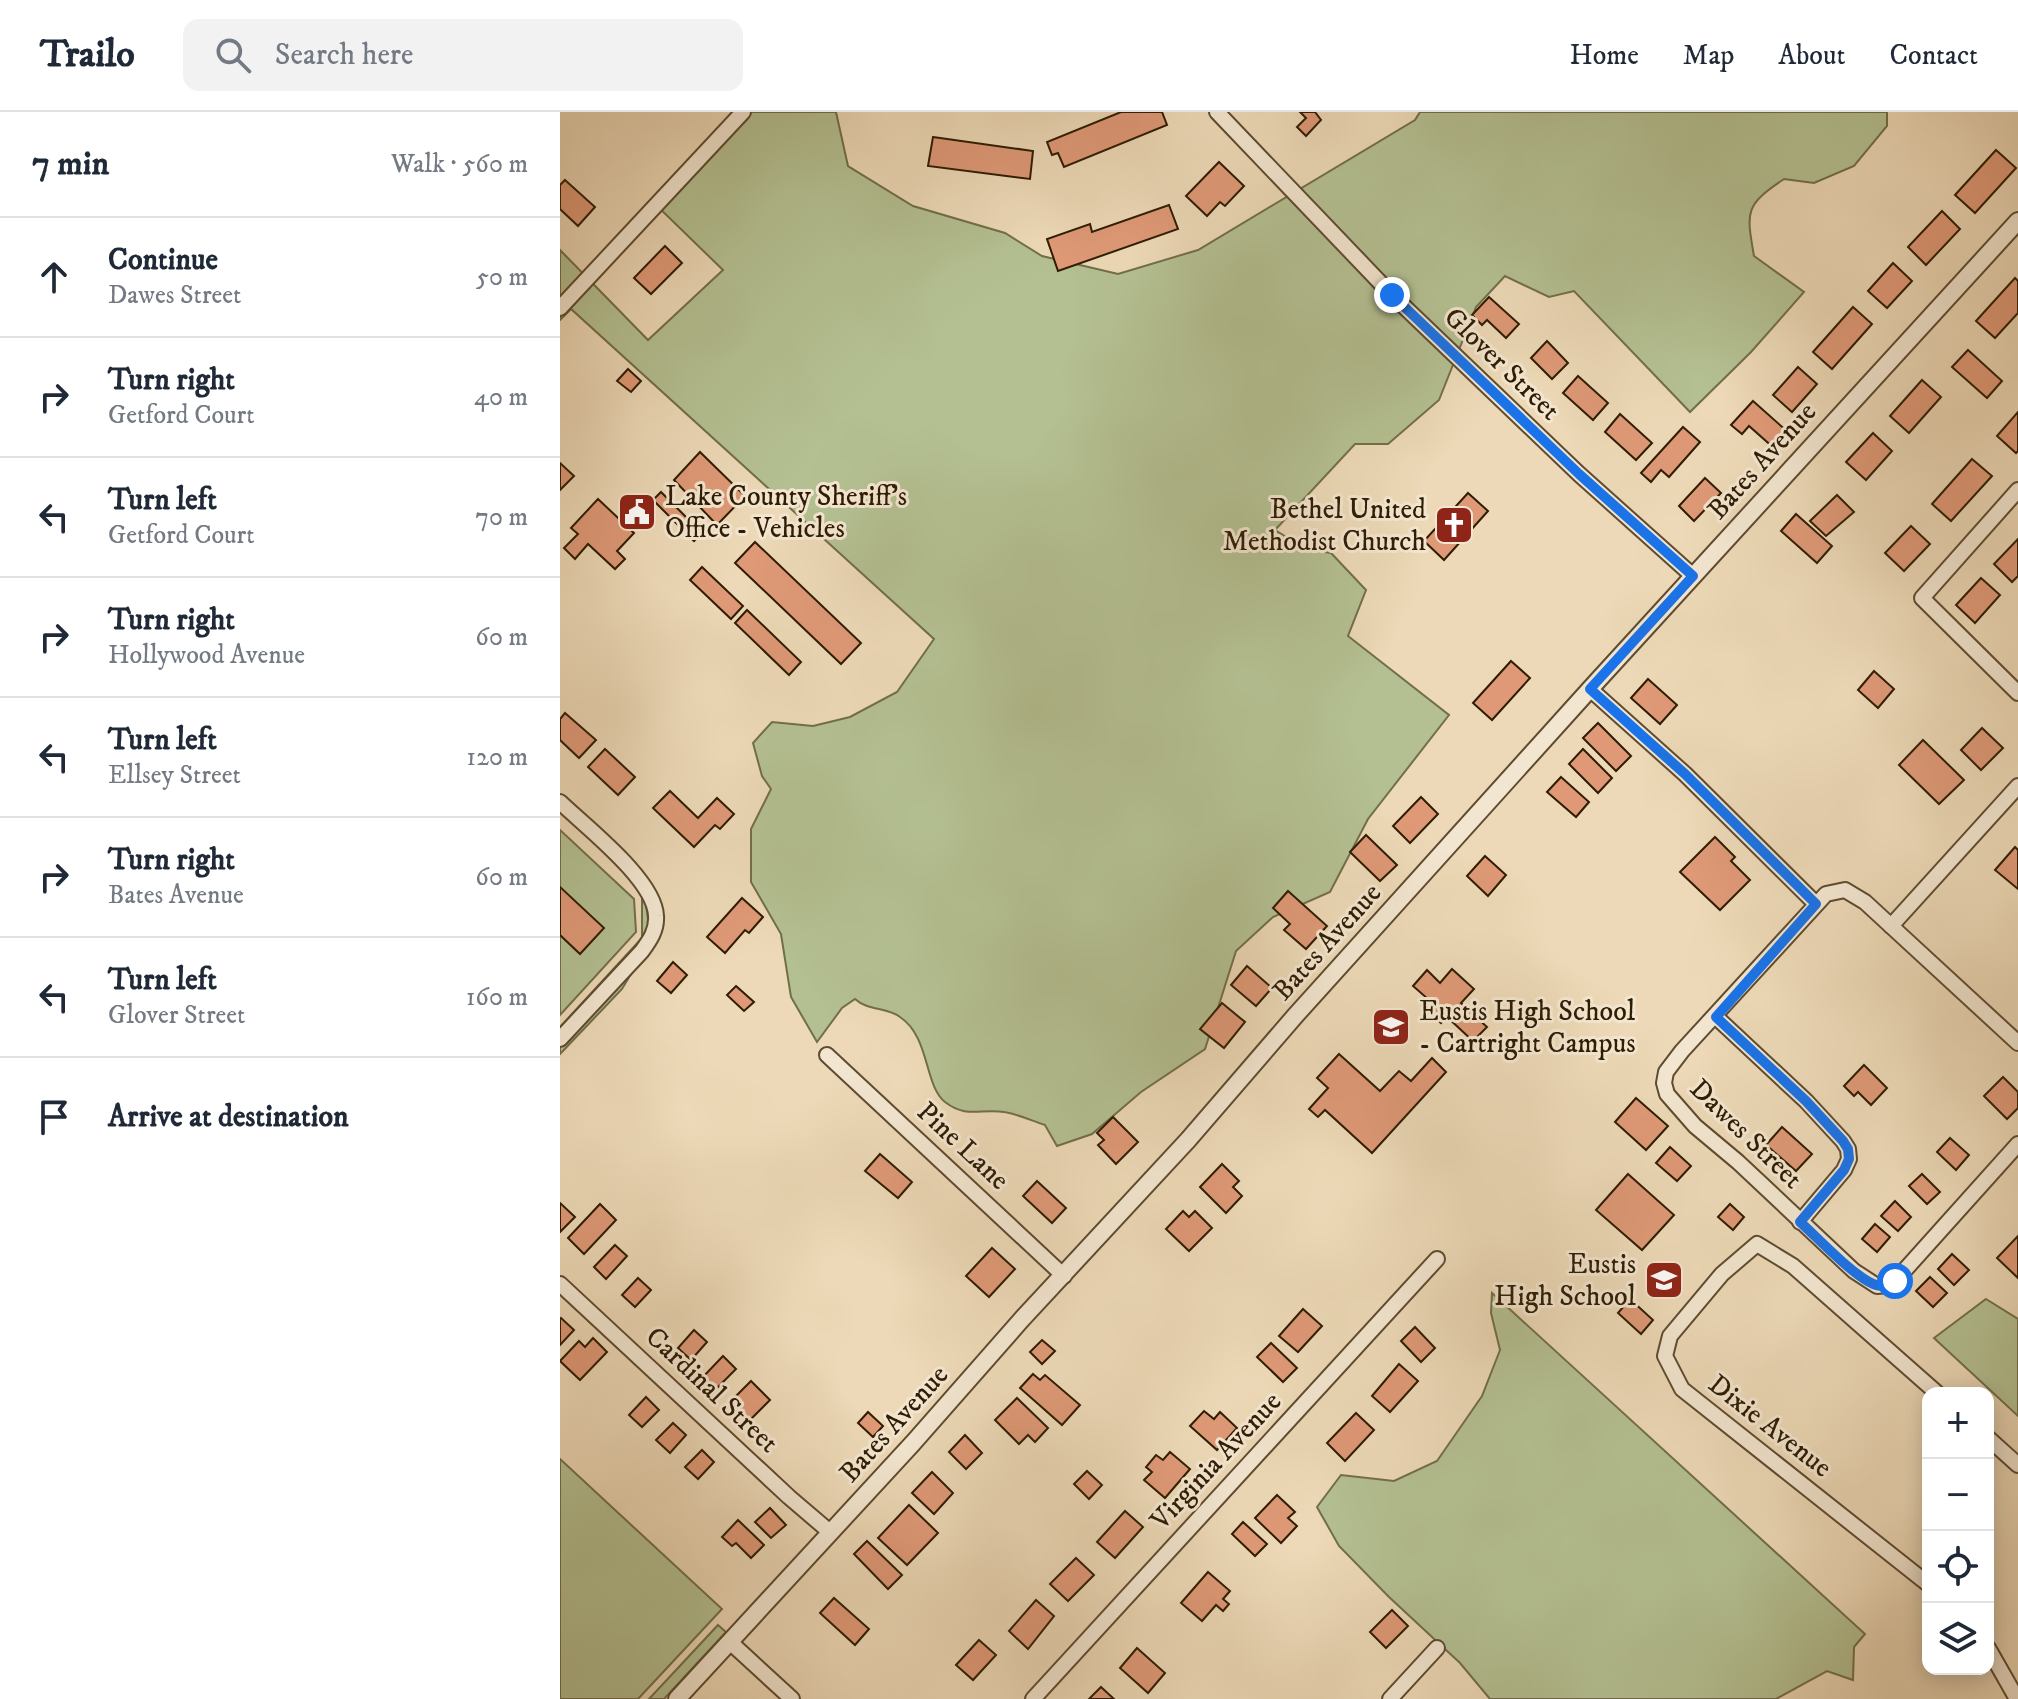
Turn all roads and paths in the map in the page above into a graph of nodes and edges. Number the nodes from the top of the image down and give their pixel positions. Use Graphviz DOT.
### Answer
graph roads {
  1 [pos="743,112"];
  2 [pos="1217,112"];
  3 [pos="2018,221"];
  4 [pos="560,308"];
  5 [pos="2018,490"];
  6 [pos="1693,576"];
  7 [pos="1590,689"];
  8 [pos="2018,693"];
  9 [pos="2018,786"];
  10 [pos="560,802"];
  11 [pos="1816,904"];
  12 [pos="1891,926"];
  13 [pos="1716,1017"];
  14 [pos="560,1039"];
  15 [pos="2018,1043"];
  16 [pos="827,1055"];
  17 [pos="2018,1144"];
  18 [pos="1800,1222"];
  19 [pos="1437,1259"];
  20 [pos="1064,1276"];
  21 [pos="560,1284"];
  22 [pos="1930,1387"];
  23 [pos="1994,1443"];
  24 [pos="2018,1465"];
  25 [pos="830,1532"];
  26 [pos="1922,1579"];
  27 [pos="730,1642"];
  28 [pos="1437,1648"];
  29 [pos="1994,1659"];
  30 [pos="677,1699"];
  31 [pos="792,1699"];
  32 [pos="1033,1699"];
  33 [pos="1390,1699"];
  34 [pos="2017,1699"];
  1 -- 4 [label="street"];
  2 -- 6 [label="street, Glover Street"];
  3 -- 6 [label="street, Bates Avenue"];
  5 -- 8 [label="street"];
  6 -- 7 [label="street, Bates Avenue"];
  7 -- 11 [label="street"];
  7 -- 20 [label="street, Bates Avenue"];
  9 -- 12 [label="street"];
  10 -- 14 [label="street"];
  11 -- 12 [label="street"];
  11 -- 13 [label="street"];
  12 -- 15 [label="street"];
  13 -- 18 [label="street"];
  13 -- 18 [label="street, Dawes Street"];
  16 -- 20 [label="street, Pine Lane"];
  17 -- 18 [label="street, Dawes Street"];
  19 -- 32 [label="street, Virginia Avenue"];
  20 -- 25 [label="street, Bates Avenue"];
  21 -- 25 [label="street, Cardinal Street"];
  22 -- 26 [label="street, Dixie Avenue"];
  23 -- 24 [label="street"];
  25 -- 27 [label="street, Bates Avenue"];
  27 -- 30 [label="street, Bates Avenue"];
  27 -- 31 [label="street"];
  28 -- 33 [label="street"];
  29 -- 34 [label="street"];
}
